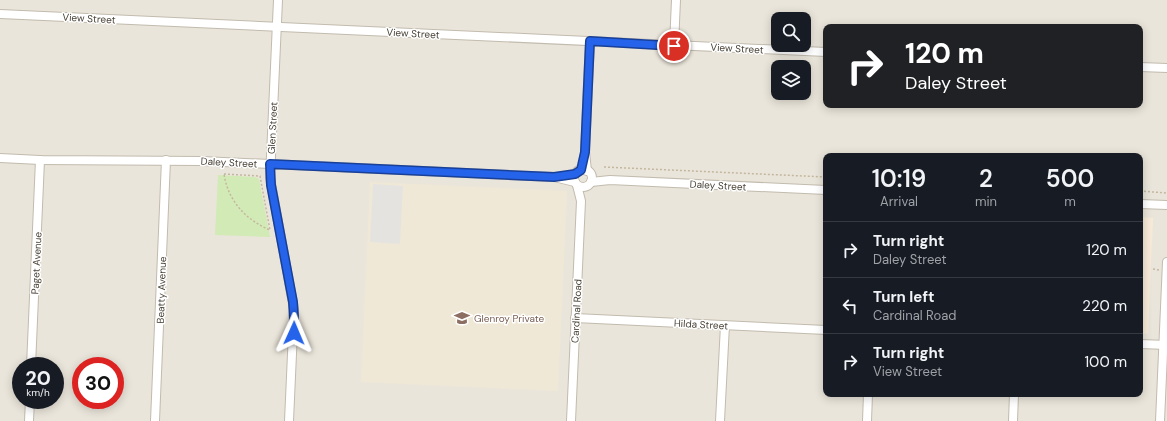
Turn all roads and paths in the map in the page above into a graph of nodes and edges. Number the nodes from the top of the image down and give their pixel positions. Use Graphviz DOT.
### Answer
graph roads {
  1 [pos="278,0"];
  2 [pos="676,0"];
  3 [pos="0,14"];
  4 [pos="277,27"];
  5 [pos="590,41"];
  6 [pos="674,46"];
  7 [pos="823,52"];
  8 [pos="1143,67"];
  9 [pos="1167,68"];
  10 [pos="0,158"];
  11 [pos="40,160"];
  12 [pos="166,160"];
  13 [pos="270,164"];
  14 [pos="604,167"];
  15 [pos="224,174"];
  16 [pos="823,177"];
  17 [pos="583,178"];
  18 [pos="823,190"];
  19 [pos="1143,191"];
  20 [pos="1167,193"];
  21 [pos="1143,204"];
  22 [pos="1167,205"];
  23 [pos="1167,262"];
  24 [pos="576,318"];
  25 [pos="725,325"];
  26 [pos="823,330"];
  27 [pos="1143,344"];
  28 [pos="1165,345"];
  29 [pos="31,357"];
  30 [pos="868,397"];
  31 [pos="1014,397"];
  32 [pos="30,409"];
  33 [pos="29,421"];
  34 [pos="155,421"];
  35 [pos="289,421"];
  36 [pos="571,421"];
  37 [pos="720,421"];
  38 [pos="867,421"];
  39 [pos="1013,421"];
  40 [pos="1160,421"];
  1 -- 4 [label="street, Glen Street"];
  2 -- 6 [label="street"];
  3 -- 4 [label="street, View Street"];
  4 -- 5 [label="street, View Street"];
  4 -- 13 [label="street, Glen Street"];
  5 -- 6 [label="street, View Street"];
  5 -- 17 [label="street, Cardinal Road"];
  6 -- 7 [label="street, View Street"];
  8 -- 9 [label="street"];
  10 -- 11 [label="street, Daley Street"];
  11 -- 12 [label="street, Daley Street"];
  11 -- 29 [label="street, Paget Avenue"];
  12 -- 13 [label="street, Daley Street"];
  12 -- 34 [label="street, Beatty Avenue"];
  13 -- 17 [label="street, Daley Street"];
  13 -- 35 [label="street, Glen Street"];
  14 -- 16 [label="path"];
  15 -- 15 [label="path"];
  17 -- 18 [label="street, Daley Street"];
  17 -- 24 [label="street, Cardinal Road"];
  19 -- 20 [label="path"];
  21 -- 22 [label="street"];
  23 -- 28 [label="street"];
  24 -- 25 [label="street, Hilda Street"];
  24 -- 36 [label="street, Cardinal Road"];
  25 -- 26 [label="street, Hilda Street"];
  25 -- 37 [label="street"];
  27 -- 28 [label="street"];
  28 -- 40 [label="street"];
  30 -- 38 [label="street"];
  31 -- 39 [label="street"];
  32 -- 33 [label="street"];
}
